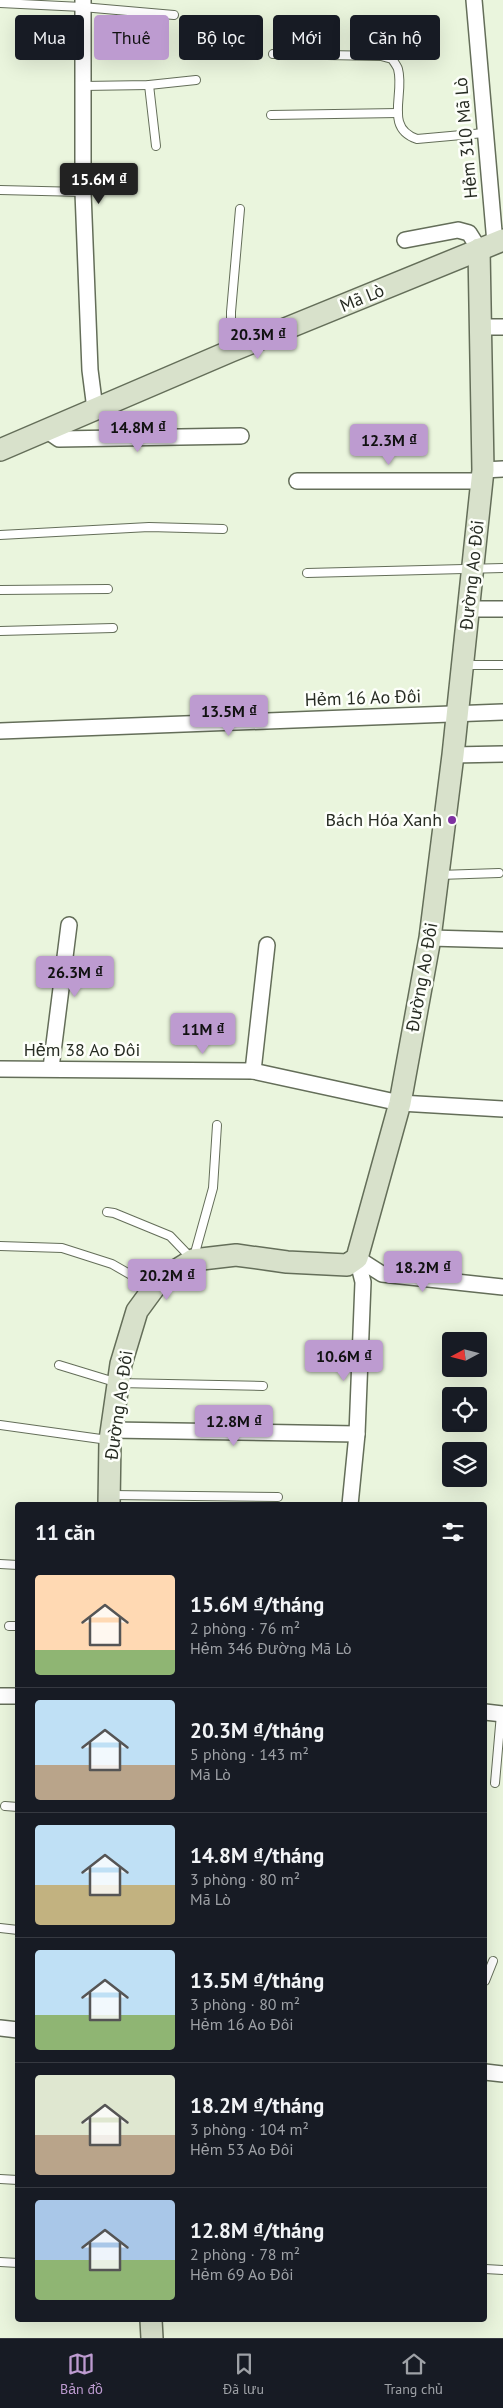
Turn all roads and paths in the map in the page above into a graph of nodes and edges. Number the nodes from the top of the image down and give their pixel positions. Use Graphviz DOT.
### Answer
graph roads {
  1 [pos="474,0"];
  2 [pos="0,3"];
  3 [pos="82,3"];
  4 [pos="174,15"];
  5 [pos="340,55"];
  6 [pos="196,80"];
  7 [pos="149,84"];
  8 [pos="83,86"];
  9 [pos="398,113"];
  10 [pos="271,116"];
  11 [pos="484,134"];
  12 [pos="156,146"];
  13 [pos="0,190"];
  14 [pos="83,192"];
  15 [pos="240,209"];
  16 [pos="405,240"];
  17 [pos="492,244"];
  18 [pos="482,326"];
  19 [pos="503,326"];
  20 [pos="231,351"];
  21 [pos="95,409"];
  22 [pos="46,430"];
  23 [pos="241,436"];
  24 [pos="0,450"];
  25 [pos="489,473"];
  26 [pos="297,481"];
  27 [pos="223,529"];
  28 [pos="0,535"];
  29 [pos="503,568"];
  30 [pos="472,569"];
  31 [pos="307,572"];
  32 [pos="108,589"];
  33 [pos="0,590"];
  34 [pos="468,609"];
  35 [pos="503,609"];
  36 [pos="113,628"];
  37 [pos="0,631"];
  38 [pos="462,665"];
  39 [pos="503,665"];
  40 [pos="503,712"];
  41 [pos="457,713"];
  42 [pos="0,731"];
  43 [pos="503,754"];
  44 [pos="454,755"];
  45 [pos="499,872"];
  46 [pos="437,875"];
  47 [pos="69,925"];
  48 [pos="430,938"];
  49 [pos="503,940"];
  50 [pos="267,945"];
  51 [pos="51,1068"];
  52 [pos="0,1069"];
  53 [pos="253,1071"];
  54 [pos="400,1103"];
  55 [pos="503,1109"];
  56 [pos="217,1126"];
  57 [pos="106,1212"];
  58 [pos="0,1246"];
  59 [pos="357,1258"];
  60 [pos="193,1260"];
  61 [pos="503,1287"];
  62 [pos="154,1288"];
  63 [pos="59,1365"];
  64 [pos="118,1383"];
  65 [pos="263,1386"];
  66 [pos="0,1425"];
  67 [pos="357,1434"];
  68 [pos="111,1435"];
  69 [pos="278,1497"];
  70 [pos="109,1500"];
  71 [pos="350,1502"];
  72 [pos="0,1564"];
  73 [pos="15,1565"];
  74 [pos="9,1626"];
  75 [pos="15,1626"];
  76 [pos="0,1696"];
  77 [pos="15,1696"];
  78 [pos="487,1712"];
  79 [pos="502,1714"];
  80 [pos="495,1783"];
  81 [pos="5,1806"];
  82 [pos="15,1807"];
  83 [pos="0,1928"];
  84 [pos="15,1930"];
  85 [pos="493,1961"];
  86 [pos="487,1976"];
  87 [pos="0,2028"];
  88 [pos="15,2030"];
  89 [pos="487,2072"];
  90 [pos="503,2074"];
  91 [pos="0,2179"];
  92 [pos="15,2180"];
  93 [pos="0,2262"];
  94 [pos="15,2263"];
  95 [pos="487,2269"];
  96 [pos="503,2270"];
  97 [pos="151,2322"];
  98 [pos="152,2338"];
  1 -- 11 [label="street, Hẻm 310 Mã Lò"];
  2 -- 3 [label="lane"];
  3 -- 4 [label="lane"];
  3 -- 8 [label="street"];
  5 -- 9 [label="lane"];
  6 -- 7 [label="lane"];
  7 -- 8 [label="lane"];
  7 -- 12 [label="lane"];
  8 -- 14 [label="street"];
  9 -- 10 [label="lane"];
  9 -- 11 [label="lane"];
  11 -- 17 [label="street, Hẻm 310 Mã Lò"];
  13 -- 14 [label="lane"];
  14 -- 21 [label="street"];
  15 -- 20 [label="lane"];
  16 -- 17 [label="street"];
  17 -- 18 [label="street, Đường Ao Đôi"];
  17 -- 20 [label="street, Mã Lò"];
  18 -- 19 [label="street"];
  18 -- 25 [label="street, Đường Ao Đôi"];
  20 -- 21 [label="street, Mã Lò"];
  21 -- 22 [label="street, Mã Lò"];
  22 -- 23 [label="street"];
  22 -- 24 [label="street, Mã Lò"];
  25 -- 26 [label="street"];
  25 -- 30 [label="street, Đường Ao Đôi"];
  27 -- 28 [label="lane"];
  29 -- 30 [label="lane"];
  30 -- 31 [label="lane"];
  30 -- 34 [label="street, Đường Ao Đôi"];
  32 -- 33 [label="lane"];
  34 -- 35 [label="street"];
  34 -- 38 [label="street, Đường Ao Đôi"];
  36 -- 37 [label="lane"];
  38 -- 39 [label="lane"];
  38 -- 41 [label="street, Đường Ao Đôi"];
  40 -- 41 [label="street, Hẻm 16 Ao Đôi"];
  41 -- 42 [label="street, Hẻm 16 Ao Đôi"];
  41 -- 44 [label="street, Đường Ao Đôi"];
  43 -- 44 [label="street"];
  44 -- 46 [label="street, Đường Ao Đôi"];
  45 -- 46 [label="lane"];
  46 -- 48 [label="street, Đường Ao Đôi"];
  47 -- 51 [label="street"];
  48 -- 49 [label="street"];
  48 -- 54 [label="street, Đường Ao Đôi"];
  50 -- 53 [label="street"];
  51 -- 52 [label="street, Hẻm 38 Ao Đôi"];
  51 -- 53 [label="street, Hẻm 38 Ao Đôi"];
  53 -- 54 [label="street, Hẻm 38 Ao Đôi"];
  54 -- 55 [label="street, Hẻm 38 Ao Đôi"];
  54 -- 59 [label="street, Đường Ao Đôi"];
  56 -- 60 [label="lane"];
  57 -- 60 [label="lane"];
  58 -- 62 [label="lane"];
  59 -- 60 [label="street, Đường Ao Đôi"];
  59 -- 61 [label="street"];
  59 -- 67 [label="street"];
  60 -- 62 [label="street, Đường Ao Đôi"];
  62 -- 64 [label="street, Đường Ao Đôi"];
  63 -- 64 [label="lane"];
  64 -- 65 [label="lane"];
  64 -- 68 [label="street, Đường Ao Đôi"];
  66 -- 68 [label="lane"];
  67 -- 68 [label="street"];
  67 -- 71 [label="street"];
  68 -- 70 [label="street, Đường Ao Đôi"];
  69 -- 70 [label="lane"];
  72 -- 73 [label="lane"];
  74 -- 75 [label="lane"];
  76 -- 77 [label="street"];
  78 -- 79 [label="street"];
  79 -- 80 [label="lane"];
  81 -- 82 [label="lane"];
  83 -- 84 [label="lane"];
  85 -- 86 [label="lane"];
  87 -- 88 [label="street"];
  89 -- 90 [label="street"];
  91 -- 92 [label="lane"];
  93 -- 94 [label="lane"];
  95 -- 96 [label="lane"];
  97 -- 98 [label="street"];
}
